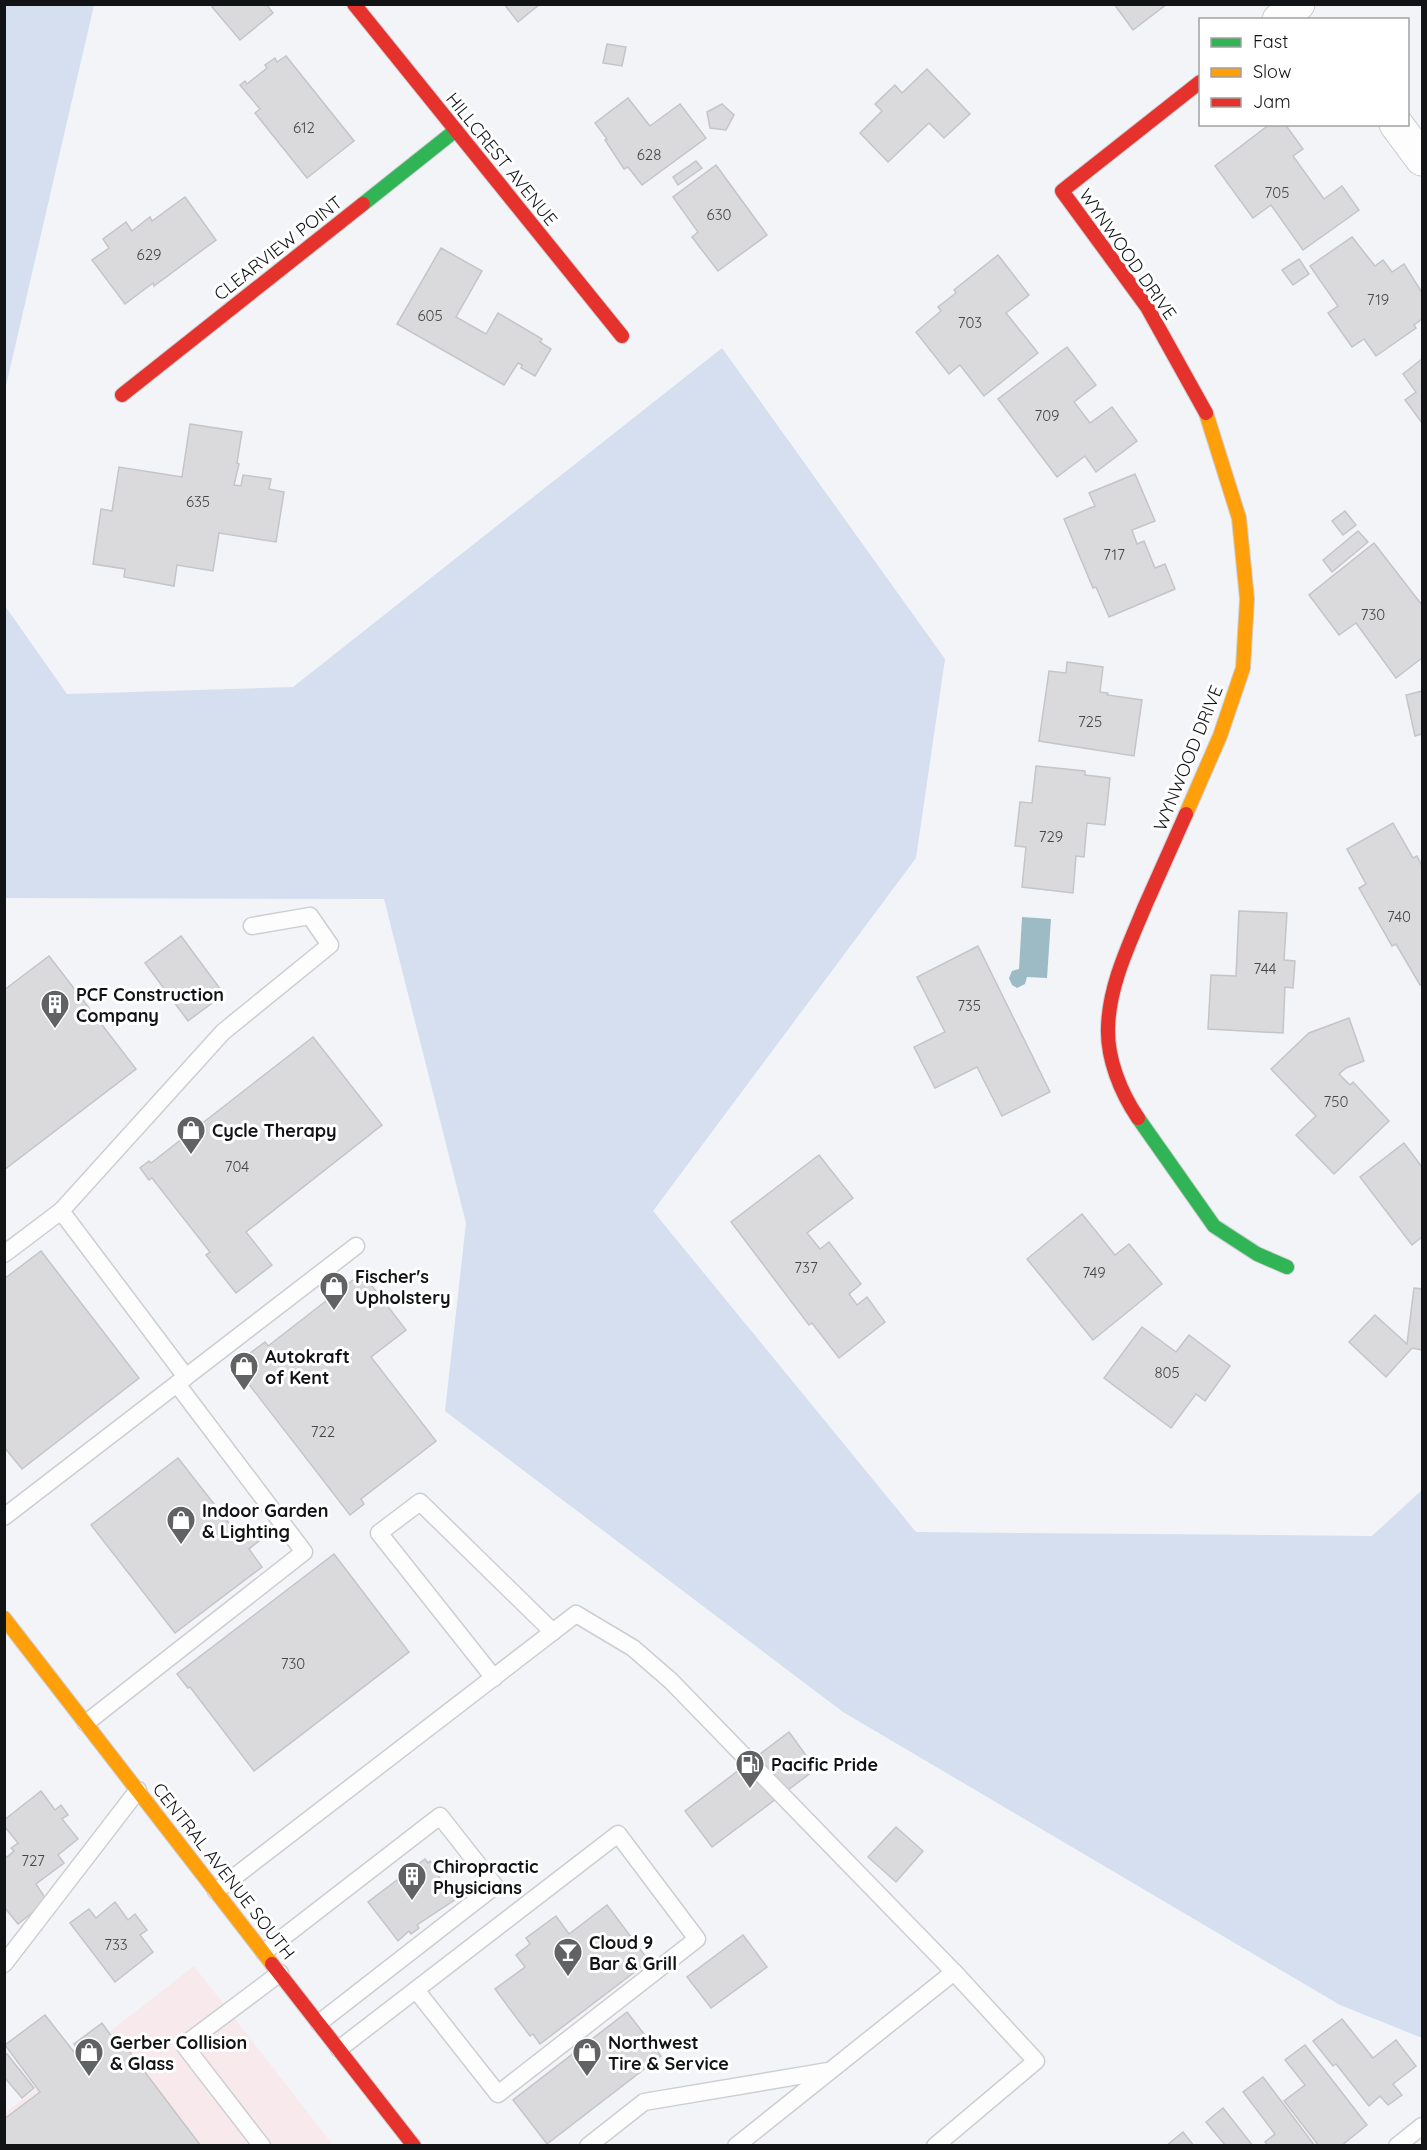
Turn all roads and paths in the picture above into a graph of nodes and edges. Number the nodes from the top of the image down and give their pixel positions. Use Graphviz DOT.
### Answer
graph roads {
  1 [pos="354,4"];
  2 [pos="1298,4"];
  3 [pos="1304,4"];
  4 [pos="1281,18"];
  5 [pos="1314,18"];
  6 [pos="1199,83"];
  7 [pos="1397,126"];
  8 [pos="456,130"];
  9 [pos="1422,159"];
  10 [pos="622,336"];
  11 [pos="122,395"];
  12 [pos="252,926"];
  13 [pos="61,1211"];
  14 [pos="356,1246"];
  15 [pos="4,1254"];
  16 [pos="1287,1267"];
  17 [pos="182,1380"];
  18 [pos="4,1517"];
  19 [pos="8,1629"];
  20 [pos="553,1632"];
  21 [pos="494,1678"];
  22 [pos="86,1723"];
  23 [pos="138,1790"];
  24 [pos="216,1891"];
  25 [pos="264,1952"];
  26 [pos="4,1964"];
  27 [pos="280,1972"];
  28 [pos="954,1972"];
  29 [pos="416,1990"];
  30 [pos="319,2023"];
  31 [pos="339,2049"];
  32 [pos="830,2071"];
  33 [pos="1422,2126"];
  34 [pos="262,2145"];
  35 [pos="414,2145"];
  36 [pos="588,2145"];
  37 [pos="736,2145"];
  38 [pos="935,2145"];
  39 [pos="1397,2145"];
  1 -- 8 [label="street, HILLCREST AVENUE"];
  2 -- 4 [label="street"];
  3 -- 5 [label="street"];
  6 -- 16 [label="street, WYNWOOD DRIVE"];
  7 -- 9 [label="street"];
  8 -- 10 [label="street, HILLCREST AVENUE"];
  8 -- 11 [label="street, CLEARVIEW POINT"];
  12 -- 13 [label="lane"];
  13 -- 15 [label="lane"];
  13 -- 17 [label="lane"];
  14 -- 17 [label="lane"];
  17 -- 18 [label="lane"];
  17 -- 22 [label="lane"];
  19 -- 22 [label="street, CENTRAL AVENUE SOUTH"];
  20 -- 21 [label="lane"];
  20 -- 21 [label="lane"];
  20 -- 28 [label="lane"];
  21 -- 24 [label="lane"];
  22 -- 23 [label="street, CENTRAL AVENUE SOUTH"];
  23 -- 24 [label="street, CENTRAL AVENUE SOUTH"];
  23 -- 26 [label="lane"];
  24 -- 25 [label="street, CENTRAL AVENUE SOUTH"];
  25 -- 27 [label="street, CENTRAL AVENUE SOUTH"];
  25 -- 30 [label="lane"];
  27 -- 30 [label="street, CENTRAL AVENUE SOUTH"];
  27 -- 34 [label="lane"];
  28 -- 32 [label="lane"];
  28 -- 38 [label="lane"];
  29 -- 29 [label="lane"];
  29 -- 31 [label="lane"];
  30 -- 31 [label="street, CENTRAL AVENUE SOUTH"];
  31 -- 35 [label="street, CENTRAL AVENUE SOUTH"];
  32 -- 36 [label="lane"];
  32 -- 37 [label="lane"];
  33 -- 39 [label="lane"];
}
